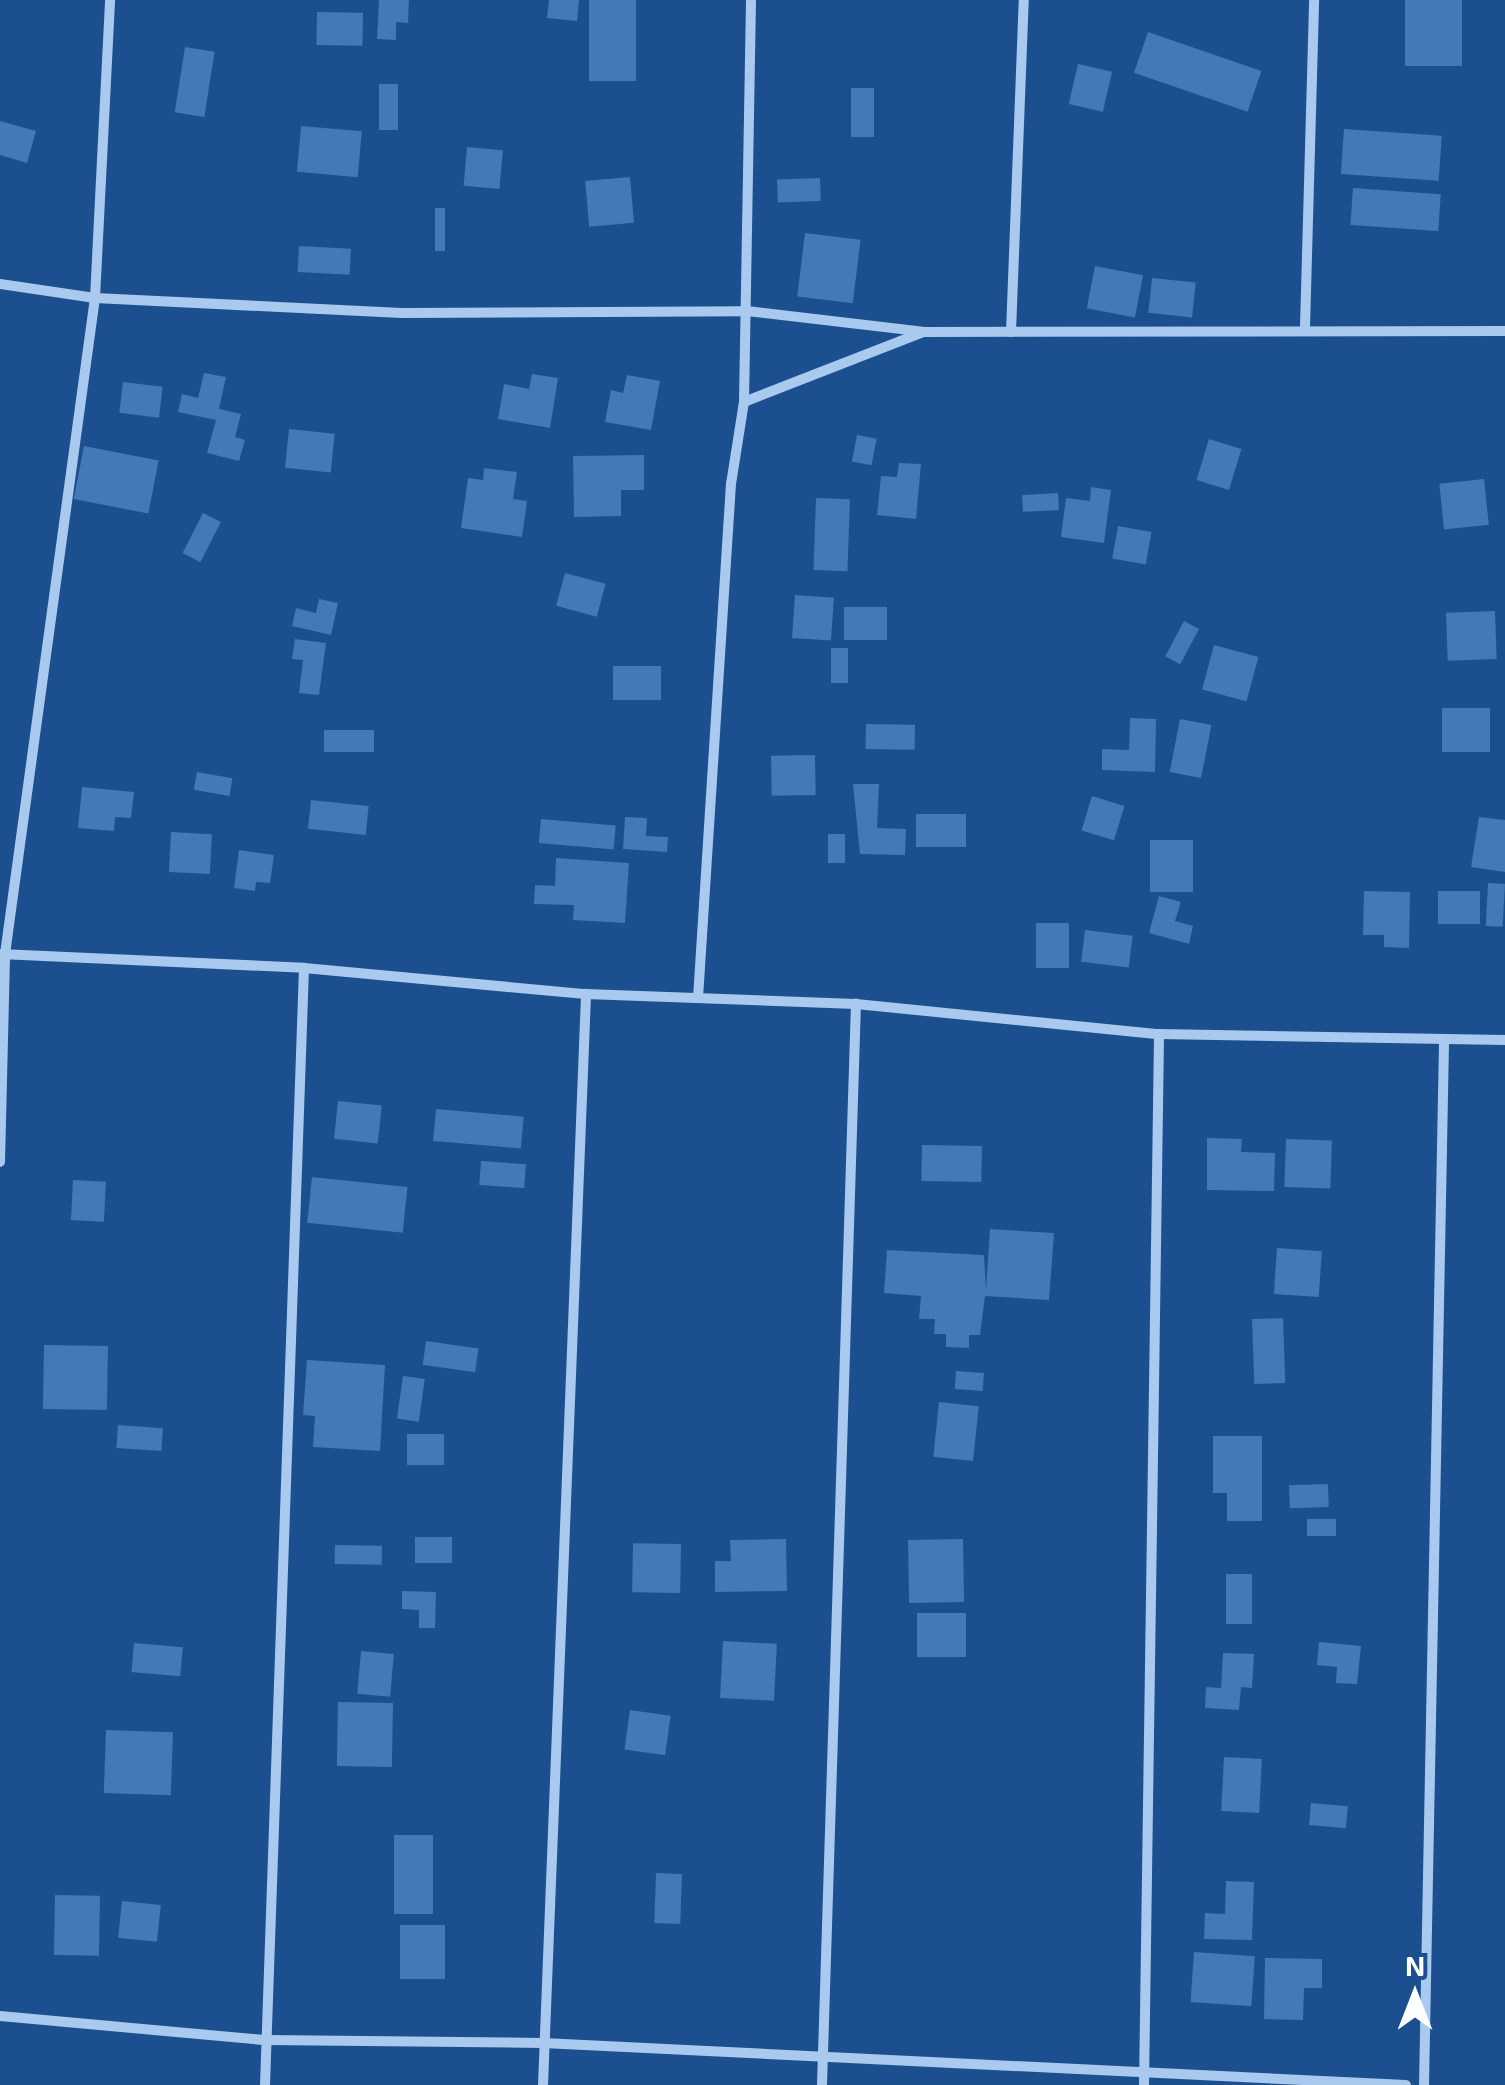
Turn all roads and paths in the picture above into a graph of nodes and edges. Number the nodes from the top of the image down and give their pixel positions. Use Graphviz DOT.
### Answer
graph roads {
  1 [pos="110,0"];
  2 [pos="752,0"];
  3 [pos="1024,0"];
  4 [pos="1314,0"];
  5 [pos="0,284"];
  6 [pos="96,298"];
  7 [pos="747,311"];
  8 [pos="1305,327"];
  9 [pos="925,332"];
  10 [pos="1011,332"];
  11 [pos="1505,332"];
  12 [pos="744,402"];
  13 [pos="3,954"];
  14 [pos="304,968"];
  15 [pos="586,994"];
  16 [pos="698,998"];
  17 [pos="856,1004"];
  18 [pos="1159,1034"];
  19 [pos="1505,1040"];
  20 [pos="1444,1043"];
  21 [pos="0,1162"];
  22 [pos="0,2016"];
  23 [pos="266,2040"];
  24 [pos="543,2044"];
  25 [pos="822,2056"];
  26 [pos="1144,2080"];
  27 [pos="266,2085"];
  28 [pos="543,2085"];
  29 [pos="822,2085"];
  30 [pos="1406,2085"];
  31 [pos="1424,2085"];
  1 -- 6 [label="street"];
  2 -- 7 [label="street"];
  3 -- 10 [label="street"];
  4 -- 8 [label="street"];
  5 -- 6 [label="street"];
  6 -- 7 [label="street"];
  6 -- 13 [label="street"];
  7 -- 9 [label="street"];
  7 -- 12 [label="street"];
  8 -- 10 [label="street"];
  8 -- 11 [label="street"];
  9 -- 10 [label="street"];
  9 -- 12 [label="street"];
  12 -- 16 [label="street"];
  13 -- 14 [label="street"];
  13 -- 21 [label="street"];
  14 -- 15 [label="street"];
  14 -- 23 [label="street"];
  15 -- 16 [label="street"];
  15 -- 24 [label="street"];
  16 -- 17 [label="street"];
  17 -- 18 [label="street"];
  17 -- 25 [label="street"];
  18 -- 20 [label="street"];
  18 -- 26 [label="street"];
  19 -- 20 [label="street"];
  20 -- 31 [label="street"];
  22 -- 23 [label="street"];
  23 -- 24 [label="street"];
  23 -- 27 [label="street"];
  24 -- 25 [label="street"];
  24 -- 28 [label="street"];
  25 -- 26 [label="street"];
  25 -- 29 [label="street"];
  26 -- 30 [label="street"];
}
